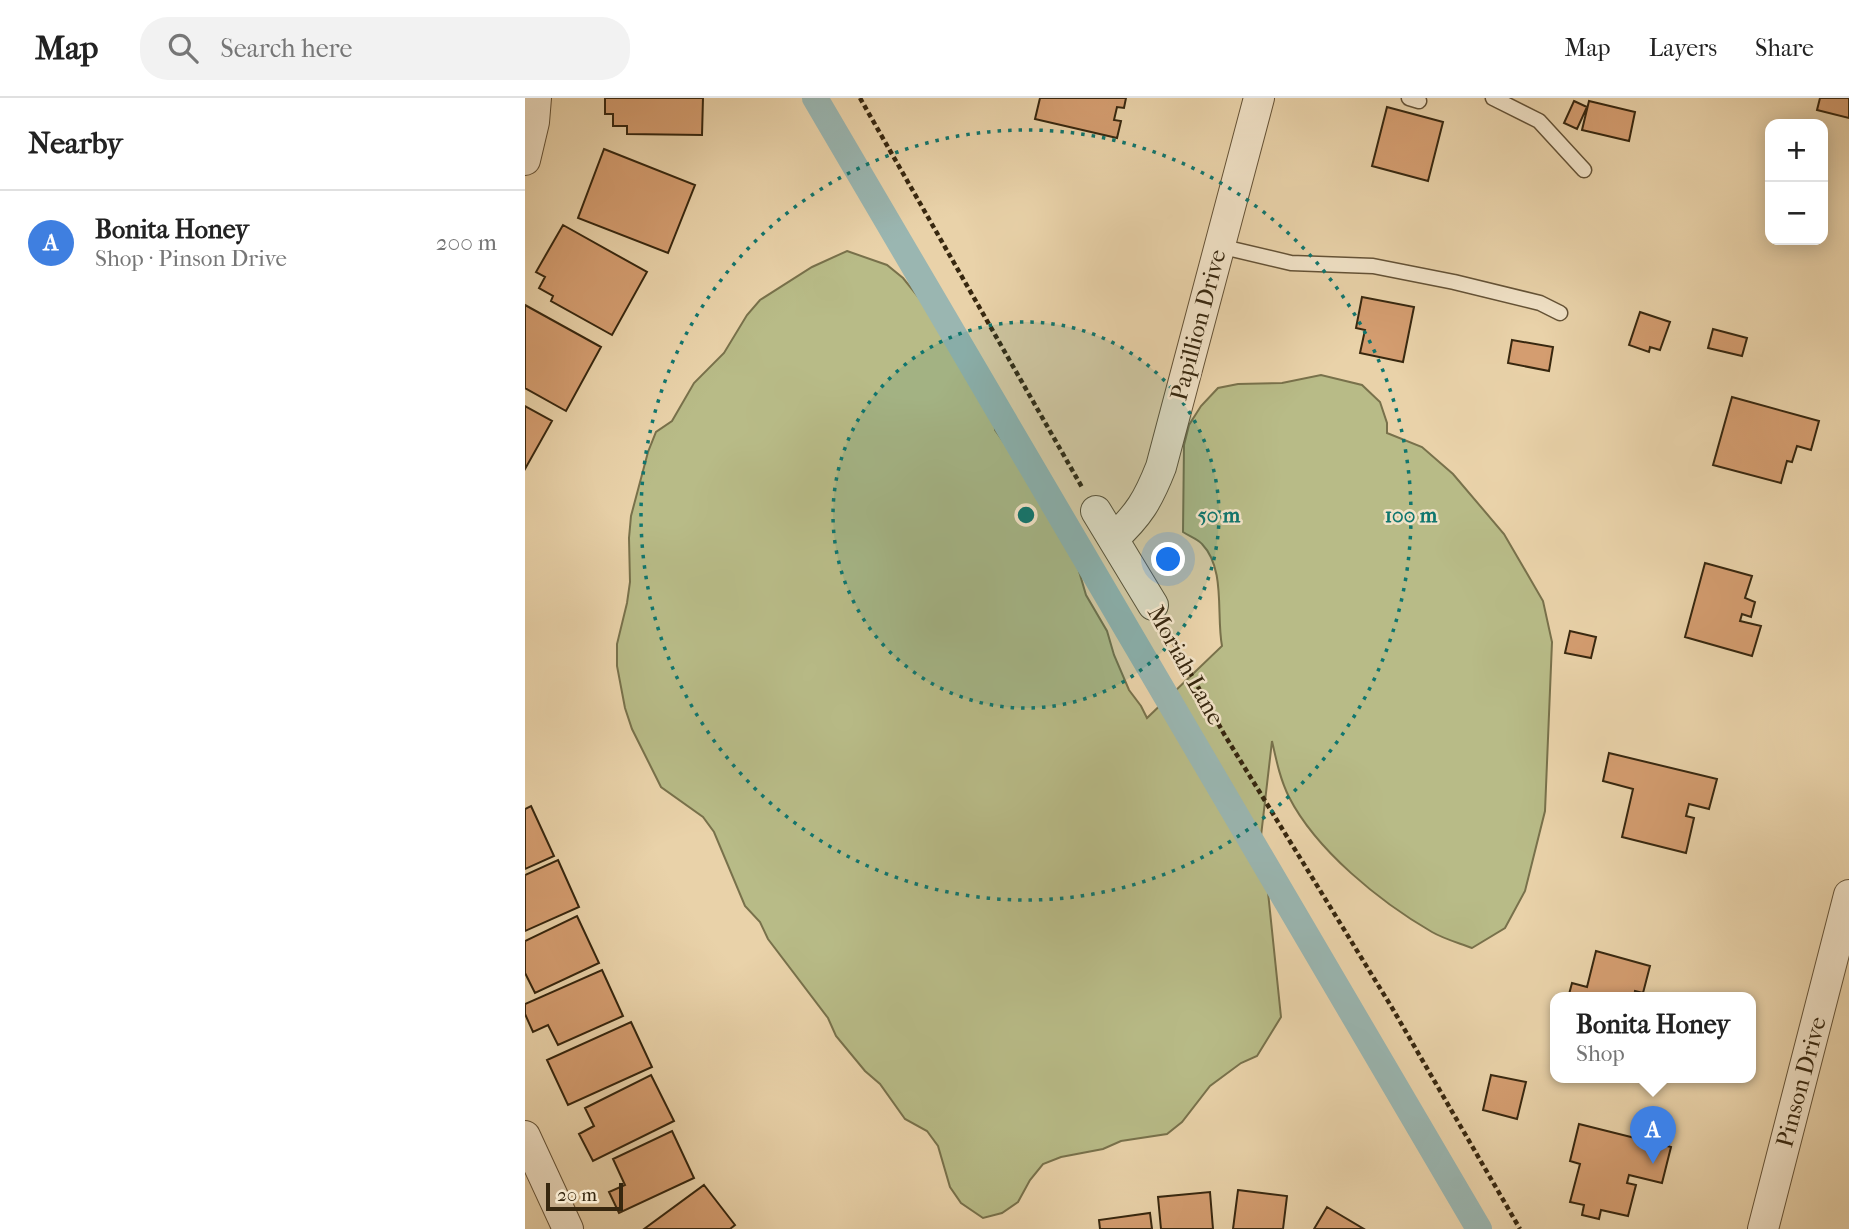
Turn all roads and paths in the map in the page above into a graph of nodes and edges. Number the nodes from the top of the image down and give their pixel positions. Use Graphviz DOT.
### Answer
graph roads {
  1 [pos="536,98"];
  2 [pos="860,98"];
  3 [pos="1259,98"];
  4 [pos="1493,98"];
  5 [pos="525,160"];
  6 [pos="1584,170"];
  7 [pos="1219,246"];
  8 [pos="1560,313"];
  9 [pos="1096,511"];
  10 [pos="1113,539"];
  11 [pos="1153,605"];
  12 [pos="1849,895"];
  13 [pos="525,1136"];
  14 [pos="568,1229"];
  15 [pos="1520,1229"];
  16 [pos="1763,1229"];
  1 -- 5 [label="street"];
  2 -- 9 [label="path"];
  3 -- 7 [label="street, Papillion Drive"];
  4 -- 6 [label="lane"];
  7 -- 8 [label="lane"];
  7 -- 10 [label="street, Papillion Drive"];
  9 -- 10 [label="street, Moriah Lane"];
  10 -- 11 [label="street, Moriah Lane"];
  11 -- 15 [label="path, Moriah Lane"];
  12 -- 16 [label="street, Pinson Drive"];
  13 -- 14 [label="street"];
}
